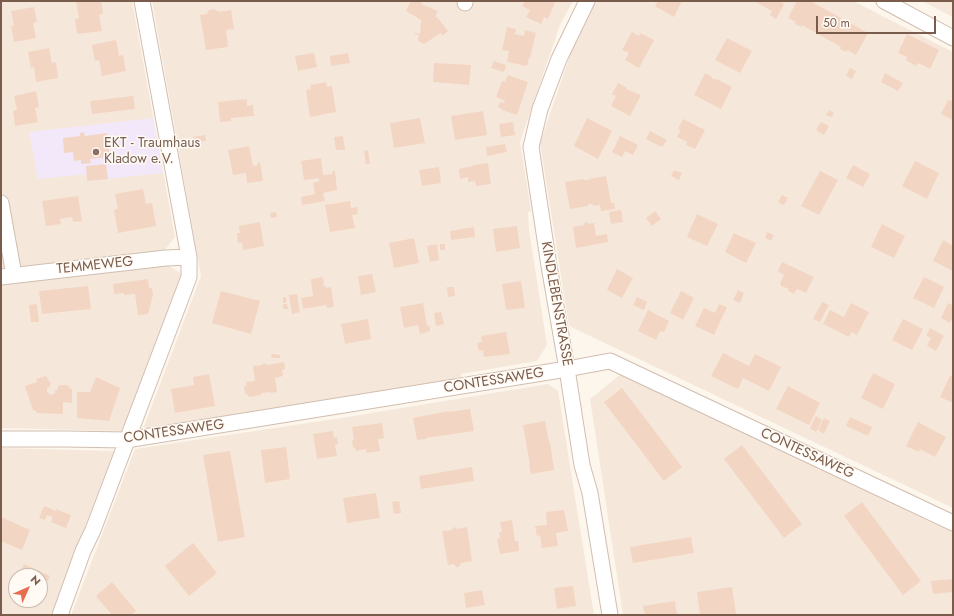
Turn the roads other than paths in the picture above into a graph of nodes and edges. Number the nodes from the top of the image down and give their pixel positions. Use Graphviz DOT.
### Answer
graph roads {
  1 [pos="142,1"];
  2 [pos="587,1"];
  3 [pos="884,1"];
  4 [pos="953,38"];
  5 [pos="1,203"];
  6 [pos="189,257"];
  7 [pos="8,276"];
  8 [pos="567,369"];
  9 [pos="1,439"];
  10 [pos="126,440"];
  11 [pos="953,523"];
  12 [pos="60,615"];
  13 [pos="610,615"];
  1 -- 6 [label="street"];
  2 -- 8 [label="street, KINDLEBENSTRASSE"];
  3 -- 4 [label="street"];
  5 -- 7 [label="street"];
  6 -- 7 [label="street, TEMMEWEG"];
  6 -- 10 [label="street"];
  8 -- 10 [label="street, CONTESSAWEG"];
  8 -- 11 [label="street, CONTESSAWEG"];
  8 -- 13 [label="street, KINDLEBENSTRASSE"];
  9 -- 10 [label="street, CONTESSAWEG"];
  10 -- 12 [label="street"];
}
